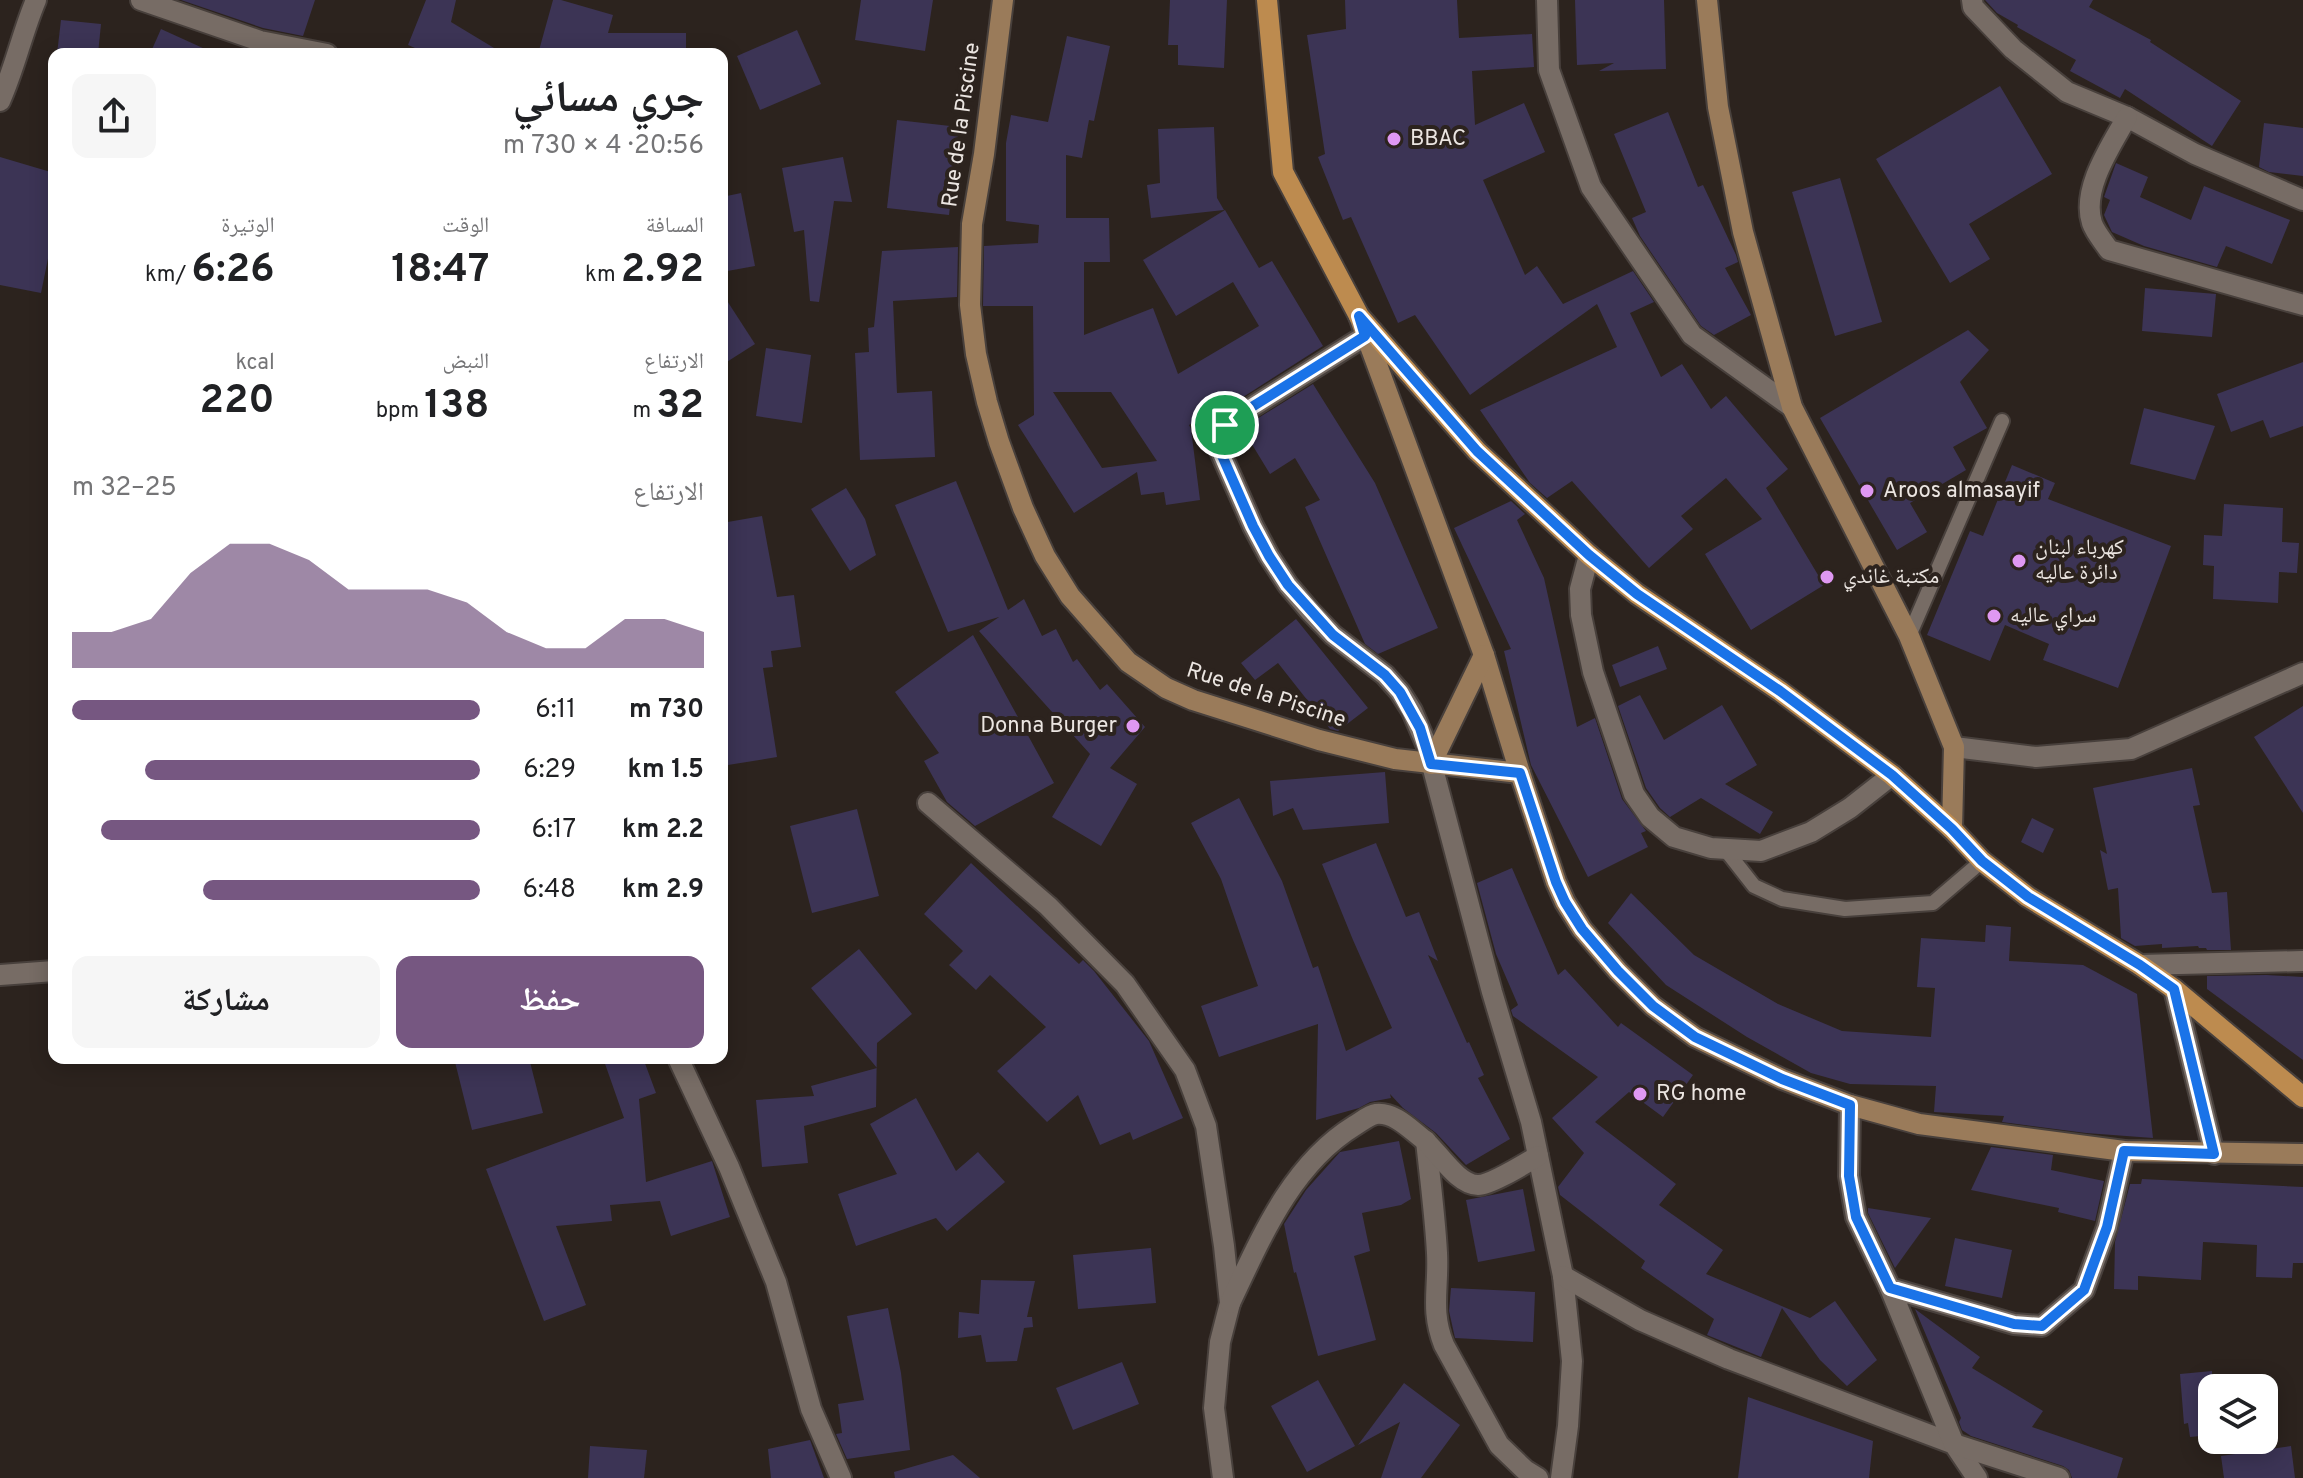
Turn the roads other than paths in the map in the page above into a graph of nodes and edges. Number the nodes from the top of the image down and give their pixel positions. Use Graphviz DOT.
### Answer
graph roads {
  1 [pos="36,0"];
  2 [pos="141,0"];
  3 [pos="1003,0"];
  4 [pos="1267,0"];
  5 [pos="1547,0"];
  6 [pos="1707,0"];
  7 [pos="1972,0"];
  8 [pos="296,48"];
  9 [pos="0,101"];
  10 [pos="2127,117"];
  11 [pos="2303,200"];
  12 [pos="2303,305"];
  13 [pos="1359,316"];
  14 [pos="1365,336"];
  15 [pos="1792,407"];
  16 [pos="2002,421"];
  17 [pos="1589,555"];
  18 [pos="1909,636"];
  19 [pos="1484,655"];
  20 [pos="2303,673"];
  21 [pos="1954,747"];
  22 [pos="1431,764"];
  23 [pos="1520,773"];
  24 [pos="1892,775"];
  25 [pos="928,803"];
  26 [pos="1952,829"];
  27 [pos="1725,849"];
  28 [pos="1982,861"];
  29 [pos="2303,961"];
  30 [pos="2140,965"];
  31 [pos="48,971"];
  32 [pos="0,975"];
  33 [pos="2174,989"];
  34 [pos="681,1064"];
  35 [pos="2303,1097"];
  36 [pos="1850,1105"];
  37 [pos="1426,1141"];
  38 [pos="2124,1151"];
  39 [pos="2214,1154"];
  40 [pos="2303,1154"];
  41 [pos="1538,1156"];
  42 [pos="1563,1276"];
  43 [pos="1890,1288"];
  44 [pos="1230,1303"];
  45 [pos="1954,1444"];
  46 [pos="841,1478"];
  47 [pos="1223,1478"];
  48 [pos="1538,1478"];
  49 [pos="1561,1478"];
  50 [pos="1977,1478"];
  51 [pos="2059,1478"];
  1 -- 9 [label="street"];
  2 -- 8 [label="street"];
  3 -- 22 [label="street, Rue de la Piscine"];
  4 -- 13 [label="main road"];
  5 -- 15 [label="street"];
  6 -- 15 [label="street"];
  7 -- 10 [label="street"];
  10 -- 11 [label="street"];
  10 -- 12 [label="street"];
  13 -- 14 [label="street"];
  13 -- 17 [label="main road"];
  14 -- 19 [label="street"];
  14 -- 22 [label="street"];
  15 -- 18 [label="street"];
  16 -- 18 [label="lane"];
  17 -- 24 [label="main road"];
  17 -- 27 [label="street"];
  18 -- 21 [label="street"];
  19 -- 22 [label="street"];
  19 -- 23 [label="street"];
  20 -- 21 [label="street"];
  21 -- 26 [label="street"];
  22 -- 23 [label="street, Rue de la Piscine"];
  22 -- 41 [label="street"];
  23 -- 36 [label="street"];
  24 -- 26 [label="main road"];
  24 -- 27 [label="street"];
  25 -- 44 [label="street"];
  26 -- 28 [label="main road"];
  27 -- 28 [label="lane"];
  28 -- 30 [label="main road"];
  29 -- 30 [label="street"];
  30 -- 33 [label="main road"];
  31 -- 32 [label="street"];
  33 -- 35 [label="main road"];
  33 -- 39 [label="street"];
  34 -- 46 [label="street"];
  36 -- 38 [label="street"];
  36 -- 43 [label="street"];
  37 -- 41 [label="street"];
  37 -- 44 [label="street"];
  37 -- 48 [label="street"];
  38 -- 39 [label="street"];
  38 -- 43 [label="street"];
  39 -- 40 [label="street"];
  41 -- 42 [label="street"];
  42 -- 45 [label="street"];
  42 -- 49 [label="street"];
  43 -- 45 [label="street"];
  44 -- 47 [label="street"];
  45 -- 50 [label="street"];
  45 -- 51 [label="street"];
}
